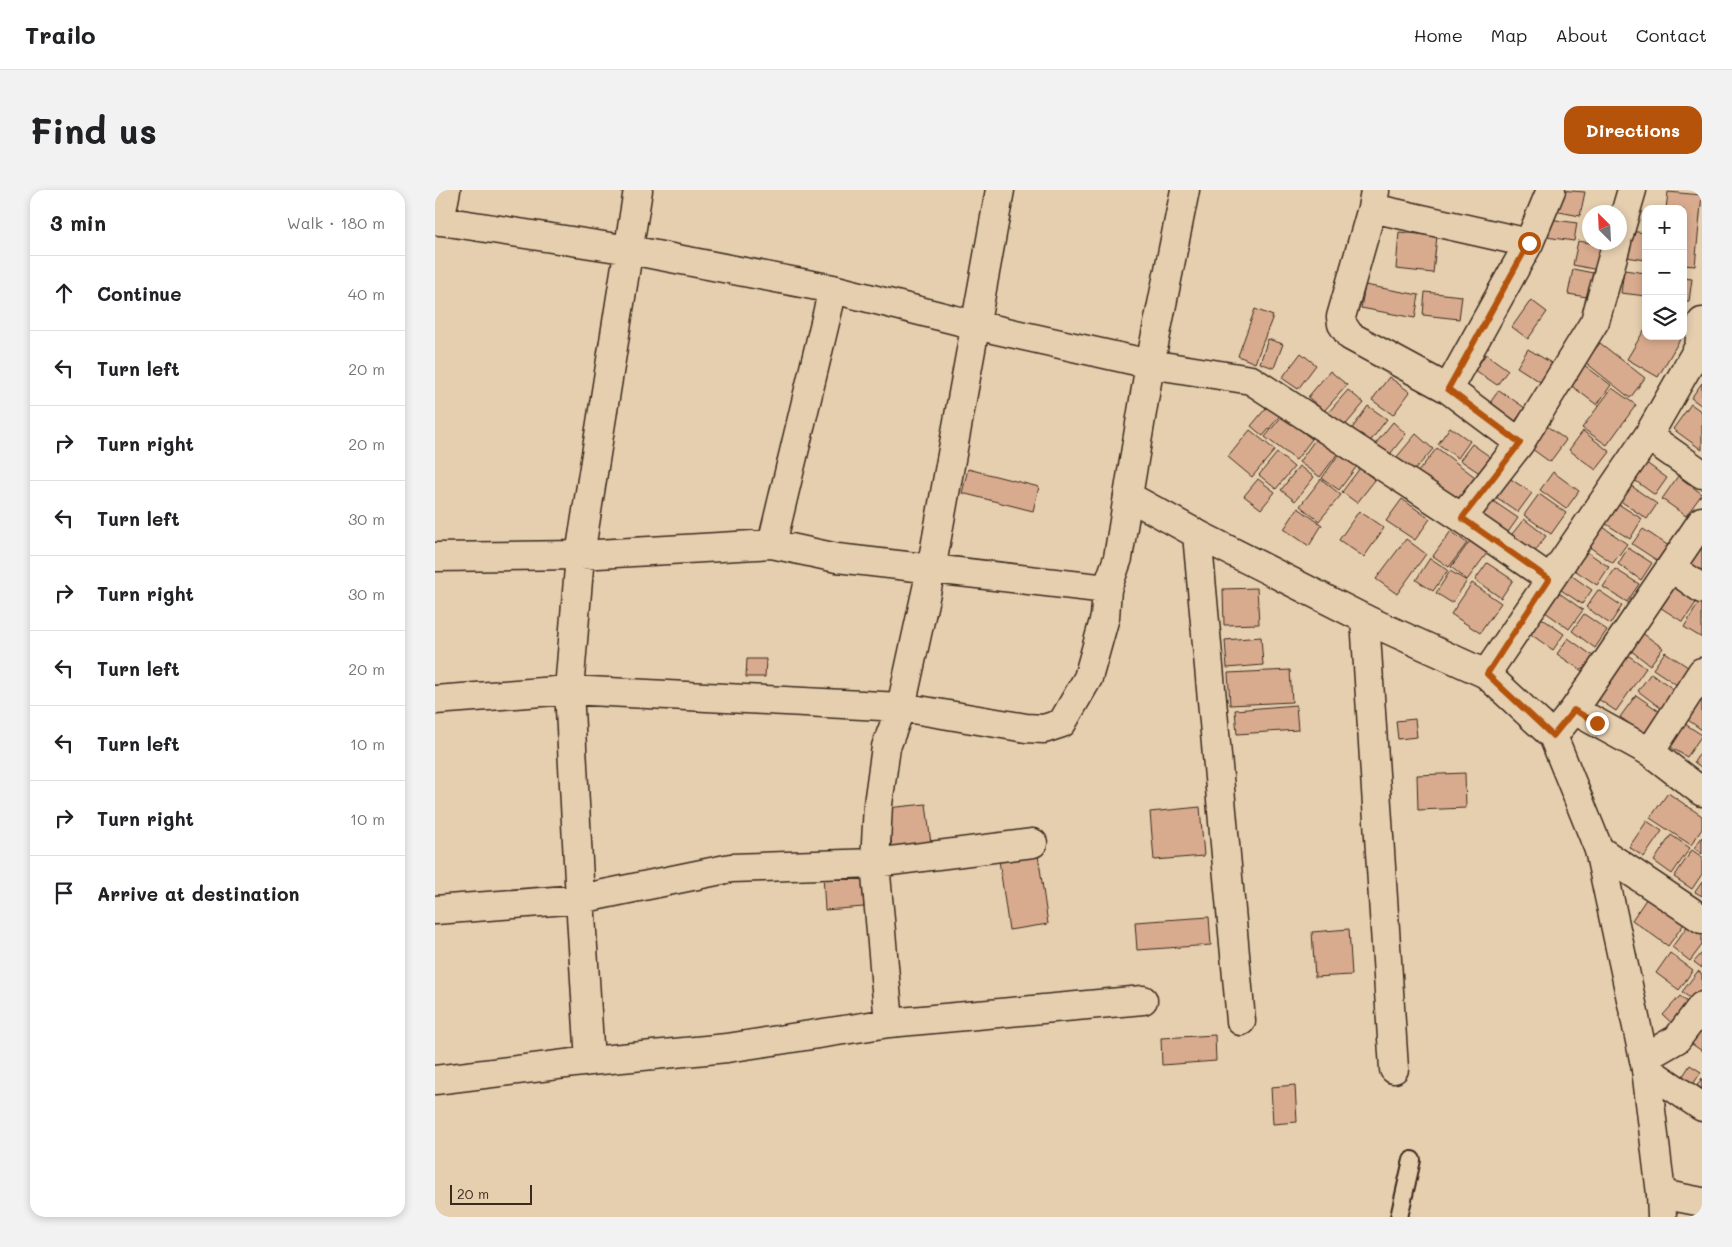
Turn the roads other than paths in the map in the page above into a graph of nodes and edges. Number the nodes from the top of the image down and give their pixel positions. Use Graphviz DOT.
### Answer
graph roads {
  1 [pos="445,190"];
  2 [pos="638,190"];
  3 [pos="1000,190"];
  4 [pos="1185,190"];
  5 [pos="1551,190"];
  6 [pos="1628,191"];
  7 [pos="1374,199"];
  8 [pos="1625,205"];
  9 [pos="438,221"];
  10 [pos="1529,243"];
  11 [pos="630,250"];
  12 [pos="1615,250"];
  13 [pos="833,289"];
  14 [pos="975,325"];
  15 [pos="1701,340"];
  16 [pos="1150,364"];
  17 [pos="1448,389"];
  18 [pos="1647,436"];
  19 [pos="1520,443"];
  20 [pos="1702,474"];
  21 [pos="1128,496"];
  22 [pos="1462,518"];
  23 [pos="1702,521"];
  24 [pos="1197,534"];
  25 [pos="772,544"];
  26 [pos="580,555"];
  27 [pos="435,557"];
  28 [pos="1671,567"];
  29 [pos="931,570"];
  30 [pos="1549,579"];
  31 [pos="1107,589"];
  32 [pos="1702,589"];
  33 [pos="1365,619"];
  34 [pos="1702,672"];
  35 [pos="1487,674"];
  36 [pos="569,690"];
  37 [pos="435,700"];
  38 [pos="901,706"];
  39 [pos="1574,710"];
  40 [pos="1553,736"];
  41 [pos="1650,752"];
  42 [pos="1702,792"];
  43 [pos="1033,843"];
  44 [pos="1599,850"];
  45 [pos="875,863"];
  46 [pos="580,899"];
  47 [pos="435,910"];
  48 [pos="1702,919"];
  49 [pos="1143,1000"];
  50 [pos="1702,1006"];
  51 [pos="1241,1020"];
  52 [pos="889,1023"];
  53 [pos="591,1061"];
  54 [pos="1645,1064"];
  55 [pos="1394,1069"];
  56 [pos="435,1080"];
  57 [pos="1702,1107"];
  58 [pos="1412,1160"];
  59 [pos="1702,1202"];
  60 [pos="1661,1205"];
  61 [pos="1399,1217"];
  1 -- 9 [label="street"];
  2 -- 11 [label="street"];
  3 -- 14 [label="street"];
  4 -- 16 [label="street"];
  5 -- 10 [label="street"];
  6 -- 8 [label="street"];
  7 -- 10 [label="street"];
  7 -- 17 [label="street"];
  9 -- 11 [label="street"];
  10 -- 17 [label="street"];
  11 -- 13 [label="street"];
  11 -- 26 [label="street"];
  12 -- 19 [label="street"];
  13 -- 14 [label="street"];
  13 -- 25 [label="street"];
  14 -- 16 [label="street"];
  14 -- 29 [label="street"];
  15 -- 18 [label="street"];
  16 -- 21 [label="street"];
  16 -- 22 [label="street"];
  17 -- 19 [label="street"];
  18 -- 20 [label="street"];
  18 -- 30 [label="street"];
  19 -- 22 [label="street"];
  21 -- 24 [label="street"];
  21 -- 31 [label="street"];
  22 -- 30 [label="street"];
  23 -- 28 [label="street"];
  24 -- 33 [label="street"];
  24 -- 51 [label="street"];
  25 -- 26 [label="street"];
  25 -- 29 [label="street"];
  26 -- 27 [label="street"];
  26 -- 36 [label="street"];
  28 -- 32 [label="street"];
  28 -- 39 [label="street"];
  29 -- 31 [label="street"];
  29 -- 38 [label="street"];
  30 -- 35 [label="street"];
  31 -- 38 [label="street"];
  33 -- 35 [label="street"];
  33 -- 55 [label="street"];
  34 -- 41 [label="street"];
  35 -- 40 [label="street"];
  36 -- 37 [label="street"];
  36 -- 38 [label="street"];
  36 -- 46 [label="street"];
  38 -- 45 [label="street"];
  39 -- 40 [label="street"];
  39 -- 41 [label="street"];
  40 -- 44 [label="street"];
  41 -- 42 [label="street"];
  43 -- 45 [label="street"];
  44 -- 48 [label="street"];
  44 -- 54 [label="street"];
  45 -- 46 [label="street"];
  45 -- 52 [label="street"];
  46 -- 47 [label="street"];
  46 -- 53 [label="street"];
  49 -- 52 [label="street"];
  50 -- 54 [label="street"];
  52 -- 53 [label="street"];
  53 -- 56 [label="street"];
  54 -- 57 [label="street"];
  54 -- 60 [label="street"];
  58 -- 61 [label="lane"];
  59 -- 60 [label="street"];
}
